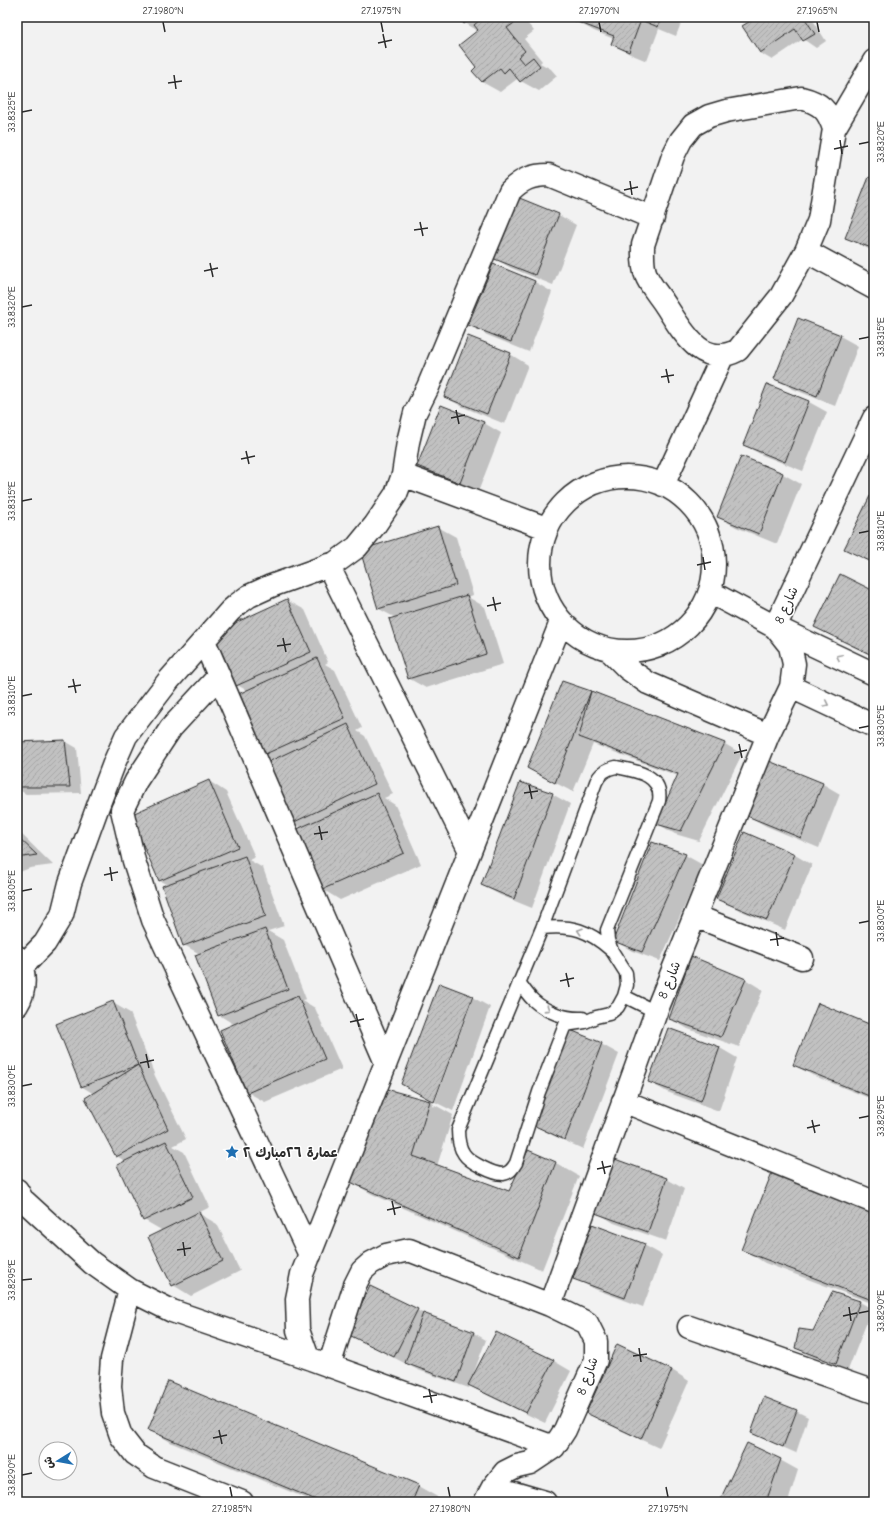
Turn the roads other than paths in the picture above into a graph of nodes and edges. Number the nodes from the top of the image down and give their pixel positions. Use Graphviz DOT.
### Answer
graph roads {
  1 [pos="874,61"];
  2 [pos="834,129"];
  3 [pos="652,218"];
  4 [pos="806,252"];
  5 [pos="874,288"];
  6 [pos="723,355"];
  7 [pos="874,418"];
  8 [pos="403,475"];
  9 [pos="663,485"];
  10 [pos="546,528"];
  11 [pos="328,565"];
  12 [pos="710,592"];
  13 [pos="561,622"];
  14 [pos="775,627"];
  15 [pos="204,641"];
  16 [pos="608,649"];
  17 [pos="874,674"];
  18 [pos="219,676"];
  19 [pos="791,687"];
  20 [pos="874,726"];
  21 [pos="768,735"];
  22 [pos="470,851"];
  23 [pos="696,916"];
  24 [pos="542,928"];
  25 [pos="612,951"];
  26 [pos="802,958"];
  27 [pos="19,962"];
  28 [pos="519,982"];
  29 [pos="624,996"];
  30 [pos="17,1005"];
  31 [pos="656,1012"];
  32 [pos="596,1017"];
  33 [pos="386,1063"];
  34 [pos="624,1101"];
  35 [pos="19,1195"];
  36 [pos="874,1202"];
  37 [pos="310,1255"];
  38 [pos="130,1290"];
  39 [pos="550,1305"];
  40 [pos="689,1327"];
  41 [pos="308,1358"];
  42 [pos="330,1366"];
  43 [pos="874,1392"];
  44 [pos="554,1447"];
  45 [pos="489,1494"];
  46 [pos="242,1502"];
  47 [pos="546,1502"];
  1 -- 2 [label="street"];
  2 -- 3 [label="street"];
  2 -- 4 [label="street"];
  3 -- 6 [label="street"];
  3 -- 8 [label="street"];
  4 -- 5 [label="street"];
  4 -- 6 [label="street"];
  6 -- 9 [label="street"];
  7 -- 14 [label="street, شارع 8"];
  8 -- 10 [label="street"];
  8 -- 11 [label="street"];
  9 -- 10 [label="street"];
  9 -- 12 [label="street"];
  10 -- 13 [label="street"];
  11 -- 15 [label="street"];
  11 -- 22 [label="street"];
  12 -- 14 [label="street"];
  12 -- 16 [label="street"];
  13 -- 16 [label="street"];
  13 -- 22 [label="street"];
  17 -- 14 [label="street, one-way"];
  14 -- 19 [label="street, شارع 8"];
  15 -- 18 [label="street"];
  15 -- 27 [label="street"];
  16 -- 21 [label="street"];
  18 -- 33 [label="street"];
  18 -- 37 [label="street"];
  19 -- 20 [label="street, one-way"];
  19 -- 21 [label="street, شارع 8"];
  21 -- 23 [label="street, شارع 8"];
  22 -- 33 [label="street"];
  23 -- 26 [label="street"];
  23 -- 31 [label="street, شارع 8"];
  25 -- 24 [label="lane, one-way"];
  24 -- 25 [label="lane"];
  24 -- 28 [label="lane"];
  25 -- 29 [label="lane"];
  27 -- 30 [label="street"];
  28 -- 32 [label="lane, one-way"];
  28 -- 32 [label="lane"];
  29 -- 31 [label="lane"];
  29 -- 32 [label="lane"];
  31 -- 34 [label="street, شارع 8"];
  33 -- 37 [label="street"];
  34 -- 36 [label="street"];
  34 -- 39 [label="street, شارع 8"];
  35 -- 38 [label="street"];
  37 -- 41 [label="street"];
  38 -- 41 [label="street"];
  38 -- 46 [label="street"];
  39 -- 42 [label="street"];
  39 -- 44 [label="street, شارع 8"];
  40 -- 43 [label="street"];
  41 -- 42 [label="street"];
  42 -- 44 [label="street"];
  44 -- 45 [label="street, شارع 8"];
  45 -- 47 [label="street"];
}
